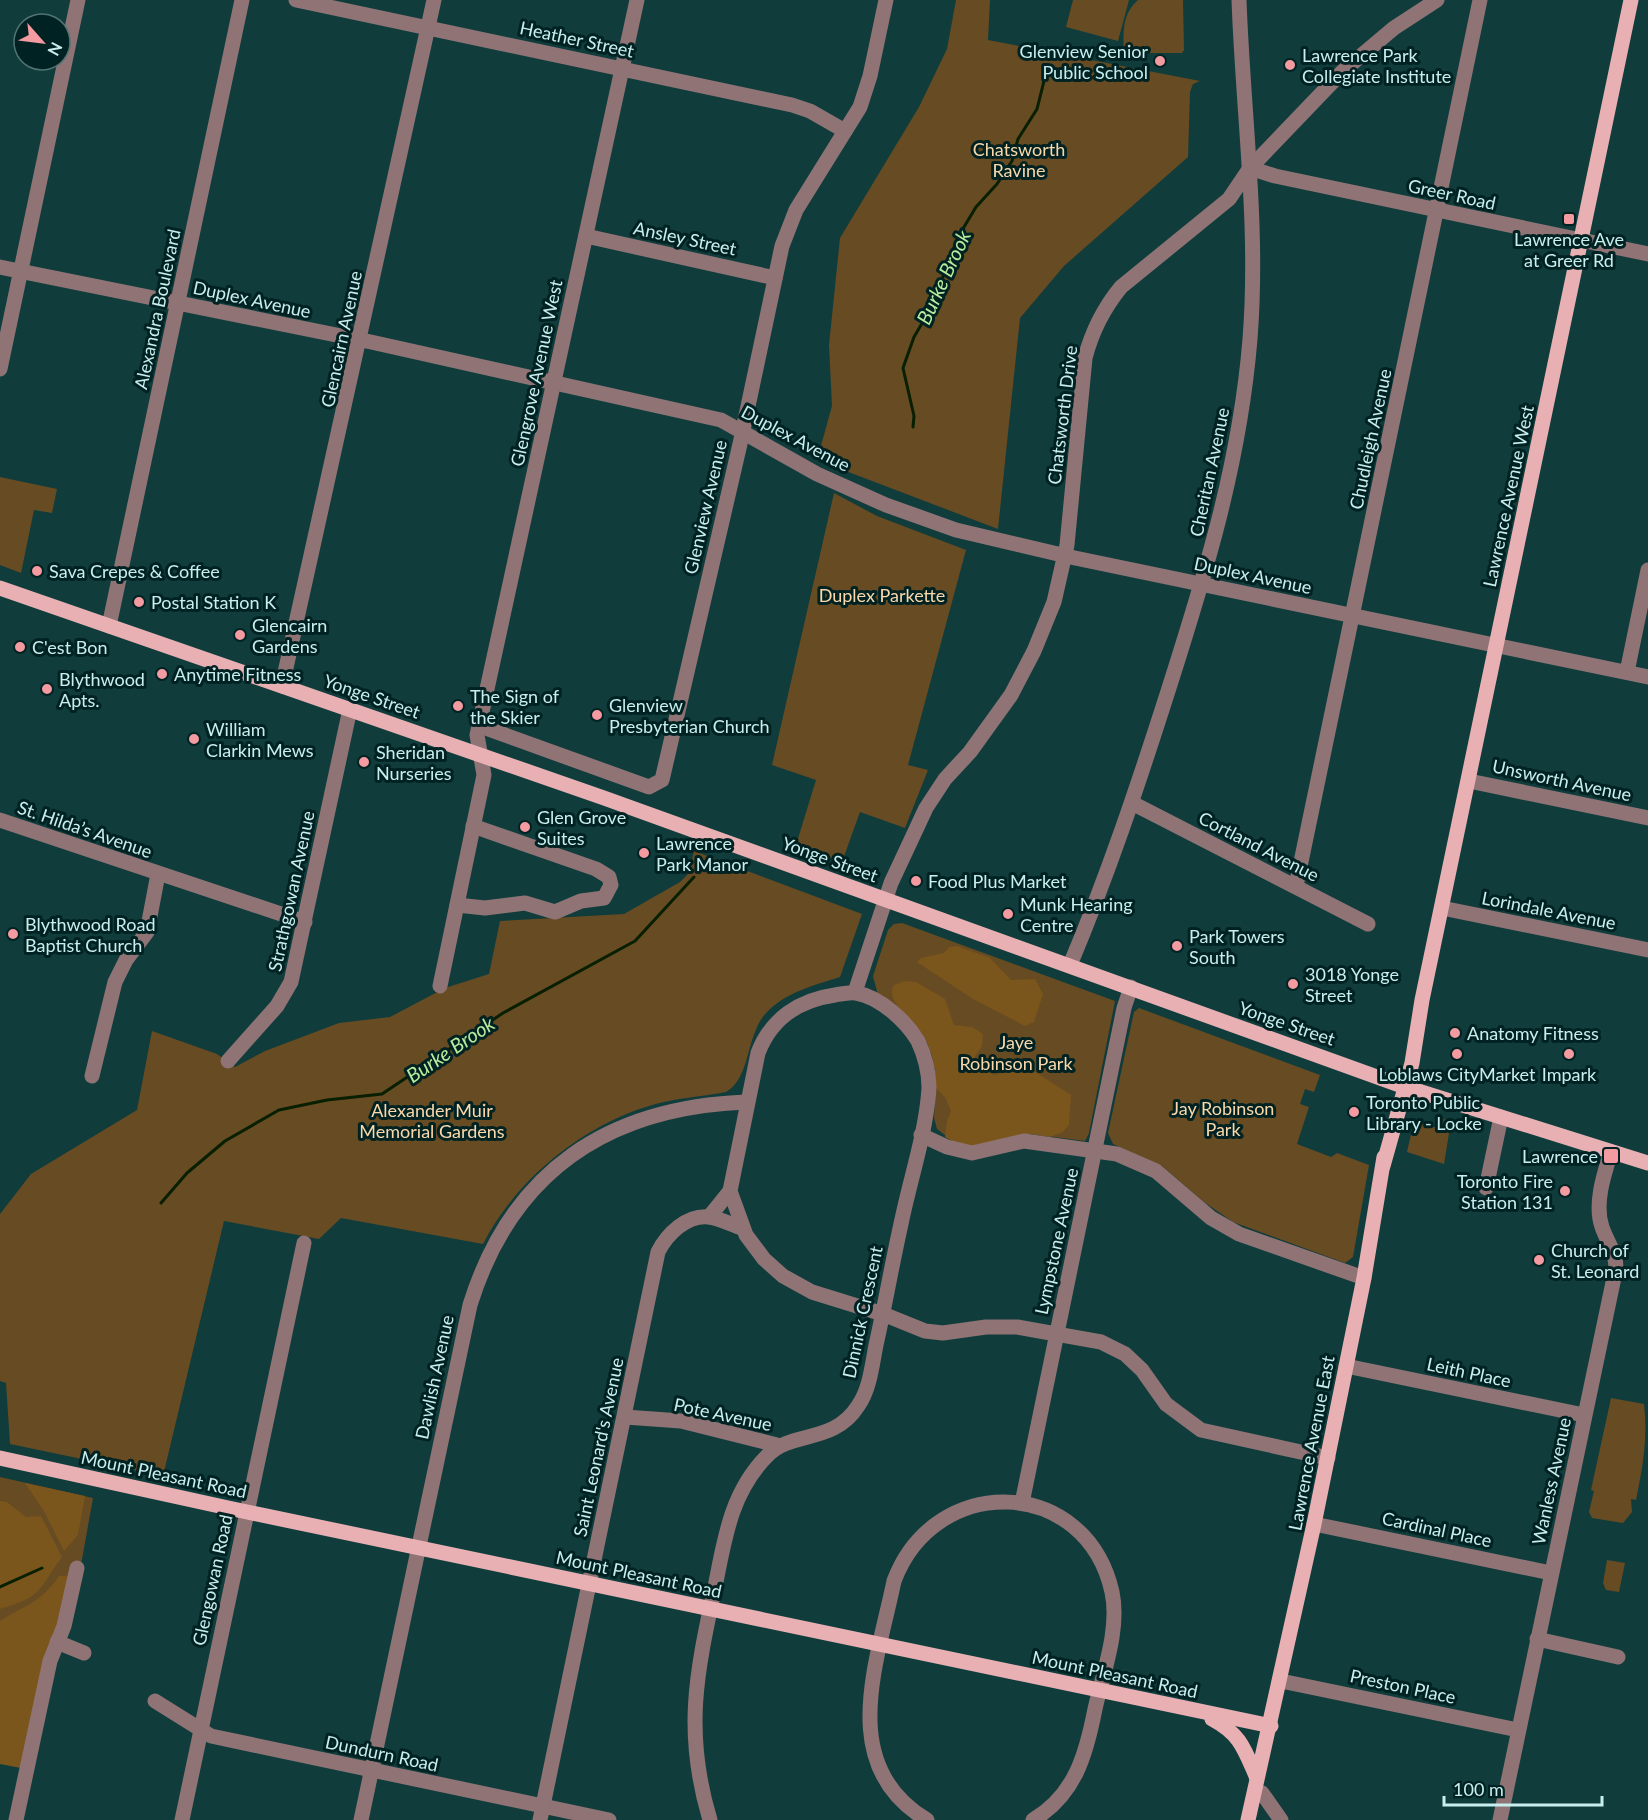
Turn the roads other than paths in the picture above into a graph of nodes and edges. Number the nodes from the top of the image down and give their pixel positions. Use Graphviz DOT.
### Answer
graph roads {
  1 [pos="78,0"];
  2 [pos="242,0"];
  3 [pos="296,0"];
  4 [pos="434,0"];
  5 [pos="637,0"];
  6 [pos="886,0"];
  7 [pos="1239,0"];
  8 [pos="1437,0"];
  9 [pos="1480,0"];
  10 [pos="1630,0"];
  11 [pos="429,27"];
  12 [pos="622,69"];
  13 [pos="845,131"];
  14 [pos="1250,168"];
  15 [pos="1438,210"];
  16 [pos="586,236"];
  17 [pos="1581,242"];
  18 [pos="1648,255"];
  19 [pos="0,267"];
  20 [pos="21,271"];
  21 [pos="775,278"];
  22 [pos="179,304"];
  23 [pos="360,340"];
  24 [pos="0,369"];
  25 [pos="554,382"];
  26 [pos="743,431"];
  27 [pos="1065,556"];
  28 [pos="1648,570"];
  29 [pos="1202,584"];
  30 [pos="0,588"];
  31 [pos="1353,615"];
  32 [pos="109,626"];
  33 [pos="1497,646"];
  34 [pos="1627,672"];
  35 [pos="1648,677"];
  36 [pos="282,686"];
  37 [pos="350,709"];
  38 [pos="480,726"];
  39 [pos="481,755"];
  40 [pos="1469,781"];
  41 [pos="1132,803"];
  42 [pos="1648,818"];
  43 [pos="0,820"];
  44 [pos="473,826"];
  45 [pos="158,874"];
  46 [pos="1296,886"];
  47 [pos="885,900"];
  48 [pos="457,905"];
  49 [pos="1442,908"];
  50 [pos="305,922"];
  51 [pos="1368,924"];
  52 [pos="1648,950"];
  53 [pos="1070,966"];
  54 [pos="440,986"];
  55 [pos="1131,987"];
  56 [pos="855,992"];
  57 [pos="228,1061"];
  58 [pos="92,1076"];
  59 [pos="1402,1086"];
  60 [pos="747,1102"];
  61 [pos="1501,1117"];
  62 [pos="921,1135"];
  63 [pos="1095,1152"];
  64 [pos="1611,1152"];
  65 [pos="1648,1163"];
  66 [pos="1486,1188"];
  67 [pos="730,1191"];
  68 [pos="709,1217"];
  69 [pos="742,1228"];
  70 [pos="304,1243"];
  71 [pos="1364,1278"];
  72 [pos="883,1314"];
  73 [pos="1056,1334"];
  74 [pos="1346,1366"];
  75 [pos="1584,1415"];
  76 [pos="626,1417"];
  77 [pos="777,1445"];
  78 [pos="0,1458"];
  79 [pos="1328,1458"];
  80 [pos="1022,1503"];
  81 [pos="246,1511"];
  82 [pos="1314,1524"];
  83 [pos="418,1547"];
  84 [pos="77,1568"];
  85 [pos="1551,1573"];
  86 [pos="590,1583"];
  87 [pos="710,1608"];
  88 [pos="1537,1639"];
  89 [pos="57,1642"];
  90 [pos="881,1643"];
  91 [pos="84,1653"];
  92 [pos="1618,1657"];
  93 [pos="1281,1681"];
  94 [pos="1100,1691"];
  95 [pos="155,1701"];
  96 [pos="1199,1712"];
  97 [pos="1271,1726"];
  98 [pos="1518,1730"];
  99 [pos="201,1732"];
  100 [pos="371,1770"];
  101 [pos="1256,1776"];
  102 [pos="1262,1793"];
  103 [pos="542,1813"];
  104 [pos="16,1820"];
  105 [pos="182,1820"];
  106 [pos="361,1820"];
  107 [pos="609,1820"];
  108 [pos="710,1820"];
  109 [pos="927,1820"];
  110 [pos="1033,1820"];
  111 [pos="1248,1820"];
  112 [pos="1256,1820"];
  113 [pos="1281,1820"];
  114 [pos="1500,1820"];
  1 -- 20 [label="street"];
  2 -- 22 [label="street, Alexandra Boulevard"];
  3 -- 11 [label="street, Heather Street"];
  4 -- 11 [label="street, Glencairn Avenue"];
  5 -- 12 [label="street, Glengrove Avenue West"];
  6 -- 13 [label="street, Glenview Avenue"];
  7 -- 14 [label="street, Cheritan Avenue"];
  8 -- 14 [label="street, Chatsworth Drive"];
  9 -- 15 [label="street, Chudleigh Avenue"];
  10 -- 17 [label="main road, Lawrence Avenue West"];
  11 -- 12 [label="street, Heather Street"];
  11 -- 23 [label="street, Glencairn Avenue"];
  12 -- 13 [label="street, Heather Street"];
  12 -- 16 [label="street, Glengrove Avenue West"];
  13 -- 21 [label="street, Glenview Avenue"];
  14 -- 15 [label="street, Greer Road"];
  14 -- 27 [label="street, Chatsworth Drive"];
  14 -- 29 [label="street, Cheritan Avenue"];
  15 -- 17 [label="street, Greer Road"];
  15 -- 31 [label="street, Chudleigh Avenue"];
  16 -- 21 [label="street, Ansley Street"];
  16 -- 25 [label="street, Glengrove Avenue West"];
  17 -- 18 [label="street, Greer Road"];
  17 -- 33 [label="main road, Lawrence Avenue West"];
  19 -- 20 [label="street, Duplex Avenue"];
  20 -- 22 [label="street, Duplex Avenue"];
  20 -- 24 [label="street"];
  21 -- 26 [label="street, Glenview Avenue"];
  22 -- 23 [label="street, Duplex Avenue"];
  22 -- 32 [label="street, Alexandra Boulevard"];
  23 -- 25 [label="street, Duplex Avenue"];
  23 -- 36 [label="street, Glencairn Avenue"];
  25 -- 26 [label="street, Duplex Avenue"];
  25 -- 38 [label="street, Glengrove Avenue West"];
  26 -- 27 [label="street, Duplex Avenue"];
  26 -- 38 [label="street, Glenview Avenue"];
  27 -- 29 [label="street, Duplex Avenue"];
  27 -- 47 [label="street, Chatsworth Drive"];
  28 -- 34 [label="street"];
  29 -- 31 [label="street, Duplex Avenue"];
  29 -- 41 [label="street, Cheritan Avenue"];
  30 -- 32 [label="main road, Yonge Street"];
  31 -- 33 [label="street, Duplex Avenue"];
  31 -- 46 [label="street, Chudleigh Avenue"];
  32 -- 36 [label="main road, Yonge Street"];
  33 -- 34 [label="street, Duplex Avenue"];
  33 -- 40 [label="main road, Lawrence Avenue West"];
  34 -- 35 [label="street, Duplex Avenue"];
  36 -- 37 [label="main road, Yonge Street"];
  37 -- 39 [label="main road, Yonge Street"];
  37 -- 50 [label="street, Strathgowan Avenue"];
  38 -- 39 [label="street, Glengrove Avenue West"];
  39 -- 44 [label="street, Glengrove Avenue West"];
  39 -- 47 [label="main road, Yonge Street"];
  40 -- 42 [label="street, Unsworth Avenue"];
  40 -- 49 [label="main road, Lawrence Avenue West"];
  41 -- 46 [label="street, Cortland Avenue"];
  41 -- 53 [label="street, Cheritan Avenue"];
  43 -- 45 [label="street, St. Hilda’s Avenue"];
  44 -- 48 [label="street, Glengrove Avenue West"];
  44 -- 48 [label="street"];
  45 -- 50 [label="street, St. Hilda’s Avenue"];
  45 -- 58 [label="street"];
  46 -- 51 [label="street, Cortland Avenue"];
  47 -- 53 [label="main road, Yonge Street"];
  47 -- 56 [label="street, Chatsworth Drive"];
  48 -- 54 [label="street, Glengrove Avenue West"];
  49 -- 52 [label="street, Lorindale Avenue"];
  49 -- 59 [label="main road, Lawrence Avenue West"];
  50 -- 57 [label="street, Strathgowan Avenue"];
  53 -- 55 [label="main road, Yonge Street"];
  55 -- 59 [label="main road, Yonge Street"];
  55 -- 63 [label="street, Lympstone Avenue"];
  56 -- 60 [label="street"];
  56 -- 62 [label="street, Dinnick Crescent"];
  59 -- 61 [label="main road, Yonge Street"];
  59 -- 71 [label="main road, Lawrence Avenue East"];
  60 -- 67 [label="street"];
  60 -- 83 [label="street, Dawlish Avenue"];
  61 -- 64 [label="main road, Yonge Street"];
  61 -- 66 [label="street"];
  62 -- 63 [label="street"];
  62 -- 72 [label="street, Dinnick Crescent"];
  63 -- 71 [label="street"];
  63 -- 73 [label="street, Lympstone Avenue"];
  64 -- 65 [label="main road, Yonge Street"];
  64 -- 75 [label="street, Wanless Avenue"];
  67 -- 68 [label="street"];
  67 -- 69 [label="street"];
  68 -- 69 [label="street"];
  68 -- 76 [label="street, Saint Leonard's Avenue"];
  69 -- 72 [label="street"];
  70 -- 81 [label="street, Glengowan Road"];
  71 -- 74 [label="main road, Lawrence Avenue East"];
  72 -- 73 [label="street"];
  72 -- 77 [label="street, Dinnick Crescent"];
  73 -- 79 [label="street"];
  73 -- 80 [label="street, Lympstone Avenue"];
  74 -- 75 [label="street, Leith Place"];
  74 -- 79 [label="main road, Lawrence Avenue East"];
  75 -- 85 [label="street, Wanless Avenue"];
  76 -- 77 [label="street, Pote Avenue"];
  76 -- 86 [label="street, Saint Leonard's Avenue"];
  77 -- 87 [label="street"];
  78 -- 81 [label="main road, Mount Pleasant Road"];
  79 -- 82 [label="main road, Lawrence Avenue East"];
  80 -- 90 [label="street"];
  80 -- 94 [label="street"];
  81 -- 83 [label="main road, Mount Pleasant Road"];
  81 -- 99 [label="street, Glengowan Road"];
  82 -- 85 [label="street, Cardinal Place"];
  82 -- 93 [label="main road, Lawrence Avenue East"];
  83 -- 86 [label="main road, Mount Pleasant Road"];
  83 -- 100 [label="street, Dawlish Avenue"];
  84 -- 89 [label="street"];
  85 -- 88 [label="street, Wanless Avenue"];
  86 -- 87 [label="main road, Mount Pleasant Road"];
  86 -- 103 [label="street, Saint Leonard's Avenue"];
  87 -- 90 [label="main road, Mount Pleasant Road"];
  87 -- 108 [label="street"];
  88 -- 92 [label="street"];
  88 -- 98 [label="street, Wanless Avenue"];
  89 -- 91 [label="street"];
  89 -- 104 [label="street"];
  90 -- 94 [label="main road, Mount Pleasant Road"];
  90 -- 109 [label="street"];
  93 -- 97 [label="main road, Lawrence Avenue East"];
  93 -- 98 [label="street, Preston Place"];
  94 -- 96 [label="main road, Mount Pleasant Road"];
  94 -- 110 [label="street"];
  95 -- 99 [label="street, Dundurn Road"];
  96 -- 97 [label="main road, Mount Pleasant Road"];
  96 -- 101 [label="main road"];
  97 -- 101 [label="main road, Lawrence Avenue East"];
  97 -- 102 [label="main road, Lawrence Avenue East"];
  98 -- 114 [label="street, Wanless Avenue"];
  99 -- 100 [label="street, Dundurn Road"];
  99 -- 105 [label="street, Glengowan Road"];
  100 -- 103 [label="street, Dundurn Road"];
  100 -- 106 [label="street, Dawlish Avenue"];
  101 -- 111 [label="main road, Lawrence Avenue East"];
  102 -- 112 [label="main road, Lawrence Avenue East"];
  102 -- 113 [label="street"];
  103 -- 107 [label="street, Dundurn Road"];
}
